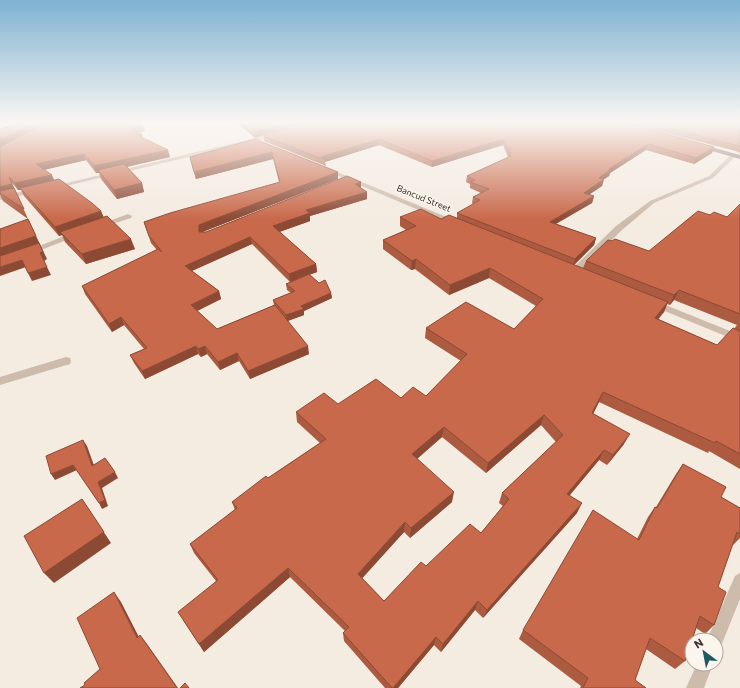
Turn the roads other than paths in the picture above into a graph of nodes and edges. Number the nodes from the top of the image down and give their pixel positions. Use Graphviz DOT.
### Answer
graph roads {
  1 [pos="196,154"];
  2 [pos="737,156"];
  3 [pos="317,165"];
  4 [pos="349,178"];
  5 [pos="335,184"];
  6 [pos="0,198"];
  7 [pos="128,216"];
  8 [pos="463,225"];
  9 [pos="22,254"];
  10 [pos="575,271"];
  11 [pos="647,301"];
  12 [pos="740,339"];
  13 [pos="66,361"];
  14 [pos="0,381"];
  15 [pos="739,584"];
  16 [pos="718,632"];
  17 [pos="702,672"];
  18 [pos="695,688"];
  1 -- 6 [label="street"];
  2 -- 10 [label="street"];
  3 -- 4 [label="street, Bancud Street"];
  4 -- 5 [label="street"];
  4 -- 8 [label="street, Bancud Street"];
  7 -- 9 [label="street"];
  11 -- 12 [label="street"];
  13 -- 14 [label="street"];
  15 -- 16 [label="street"];
  17 -- 18 [label="street"];
}
